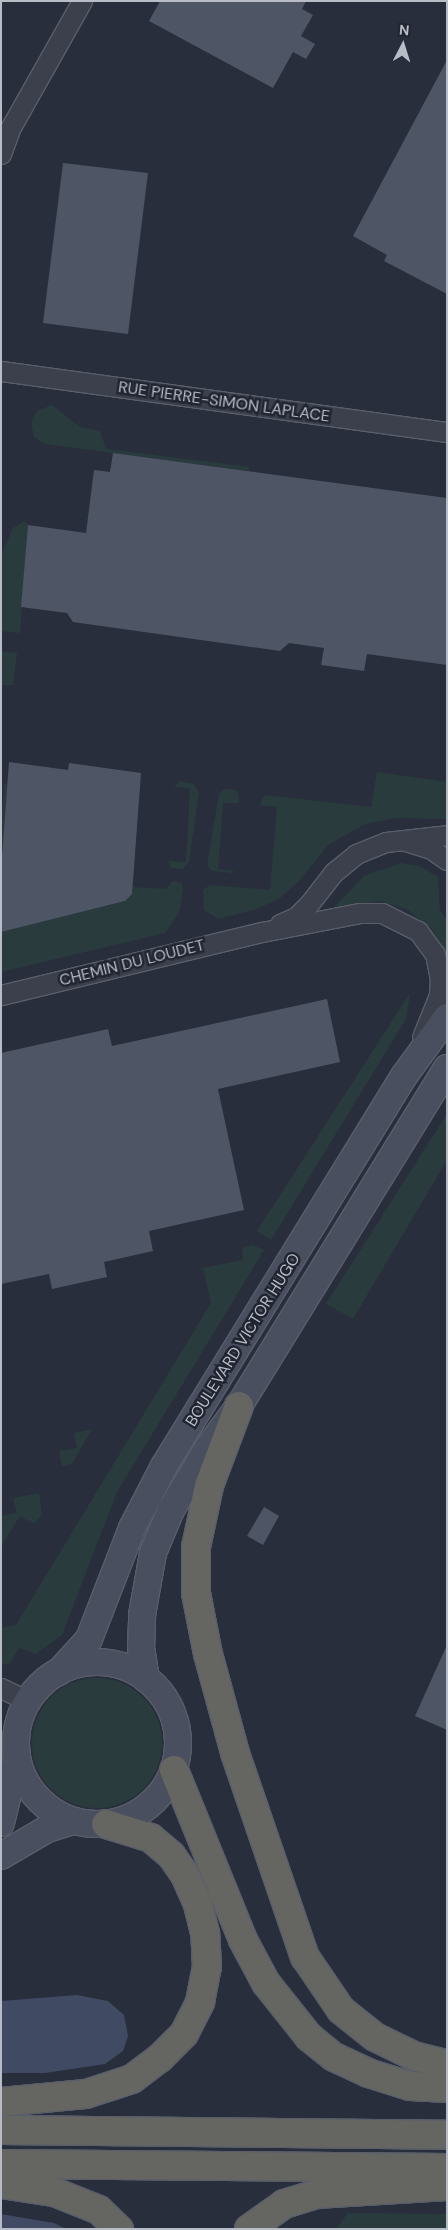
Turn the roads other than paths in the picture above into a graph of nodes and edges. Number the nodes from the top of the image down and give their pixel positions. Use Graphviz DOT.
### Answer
graph roads {
  1 [pos="82,1"];
  2 [pos="1,154"];
  3 [pos="1,371"];
  4 [pos="447,432"];
  5 [pos="447,835"];
  6 [pos="404,840"];
  7 [pos="447,860"];
  8 [pos="262,932"];
  9 [pos="1,995"];
  10 [pos="447,1017"];
  11 [pos="447,1068"];
  12 [pos="404,1076"];
  13 [pos="239,1406"];
  14 [pos="59,1672"];
  15 [pos="146,1679"];
  16 [pos="1,1688"];
  17 [pos="28,1701"];
  18 [pos="17,1758"];
  19 [pos="174,1770"];
  20 [pos="74,1821"];
  21 [pos="1,1823"];
  22 [pos="106,1824"];
  23 [pos="1,1856"];
  24 [pos="447,2064"];
  25 [pos="447,2088"];
  26 [pos="1,2102"];
  27 [pos="1,2130"];
  28 [pos="447,2135"];
  29 [pos="1,2164"];
  30 [pos="447,2168"];
  31 [pos="1,2184"];
  32 [pos="447,2186"];
  33 [pos="119,2229"];
  34 [pos="249,2229"];
  1 -- 2 [label="street"];
  3 -- 4 [label="street, RUE PIERRE-SIMON LAPLACE"];
  5 -- 6 [label="street, CHEMIN DU LOUDET"];
  6 -- 7 [label="street, CHEMIN DU LOUDET"];
  6 -- 8 [label="street, CHEMIN DU LOUDET"];
  8 -- 9 [label="street, CHEMIN DU LOUDET"];
  8 -- 12 [label="street, CHEMIN DU LOUDET"];
  10 -- 12 [label="main road, BOULEVARD VICTOR HUGO"];
  11 -- 13 [label="main road, BOULEVARD VICTOR HUGO"];
  12 -- 14 [label="main road, BOULEVARD VICTOR HUGO"];
  13 -- 15 [label="main road, BOULEVARD VICTOR HUGO"];
  13 -- 24 [label="highway"];
  14 -- 15 [label="main road"];
  14 -- 17 [label="main road"];
  15 -- 19 [label="main road"];
  16 -- 17 [label="street"];
  17 -- 18 [label="main road"];
  18 -- 20 [label="main road"];
  18 -- 21 [label="main road"];
  19 -- 22 [label="main road"];
  19 -- 25 [label="highway"];
  20 -- 22 [label="main road"];
  20 -- 23 [label="main road"];
  22 -- 26 [label="highway"];
  27 -- 28 [label="highway"];
  29 -- 30 [label="highway"];
  31 -- 33 [label="highway"];
  32 -- 34 [label="highway"];
}
